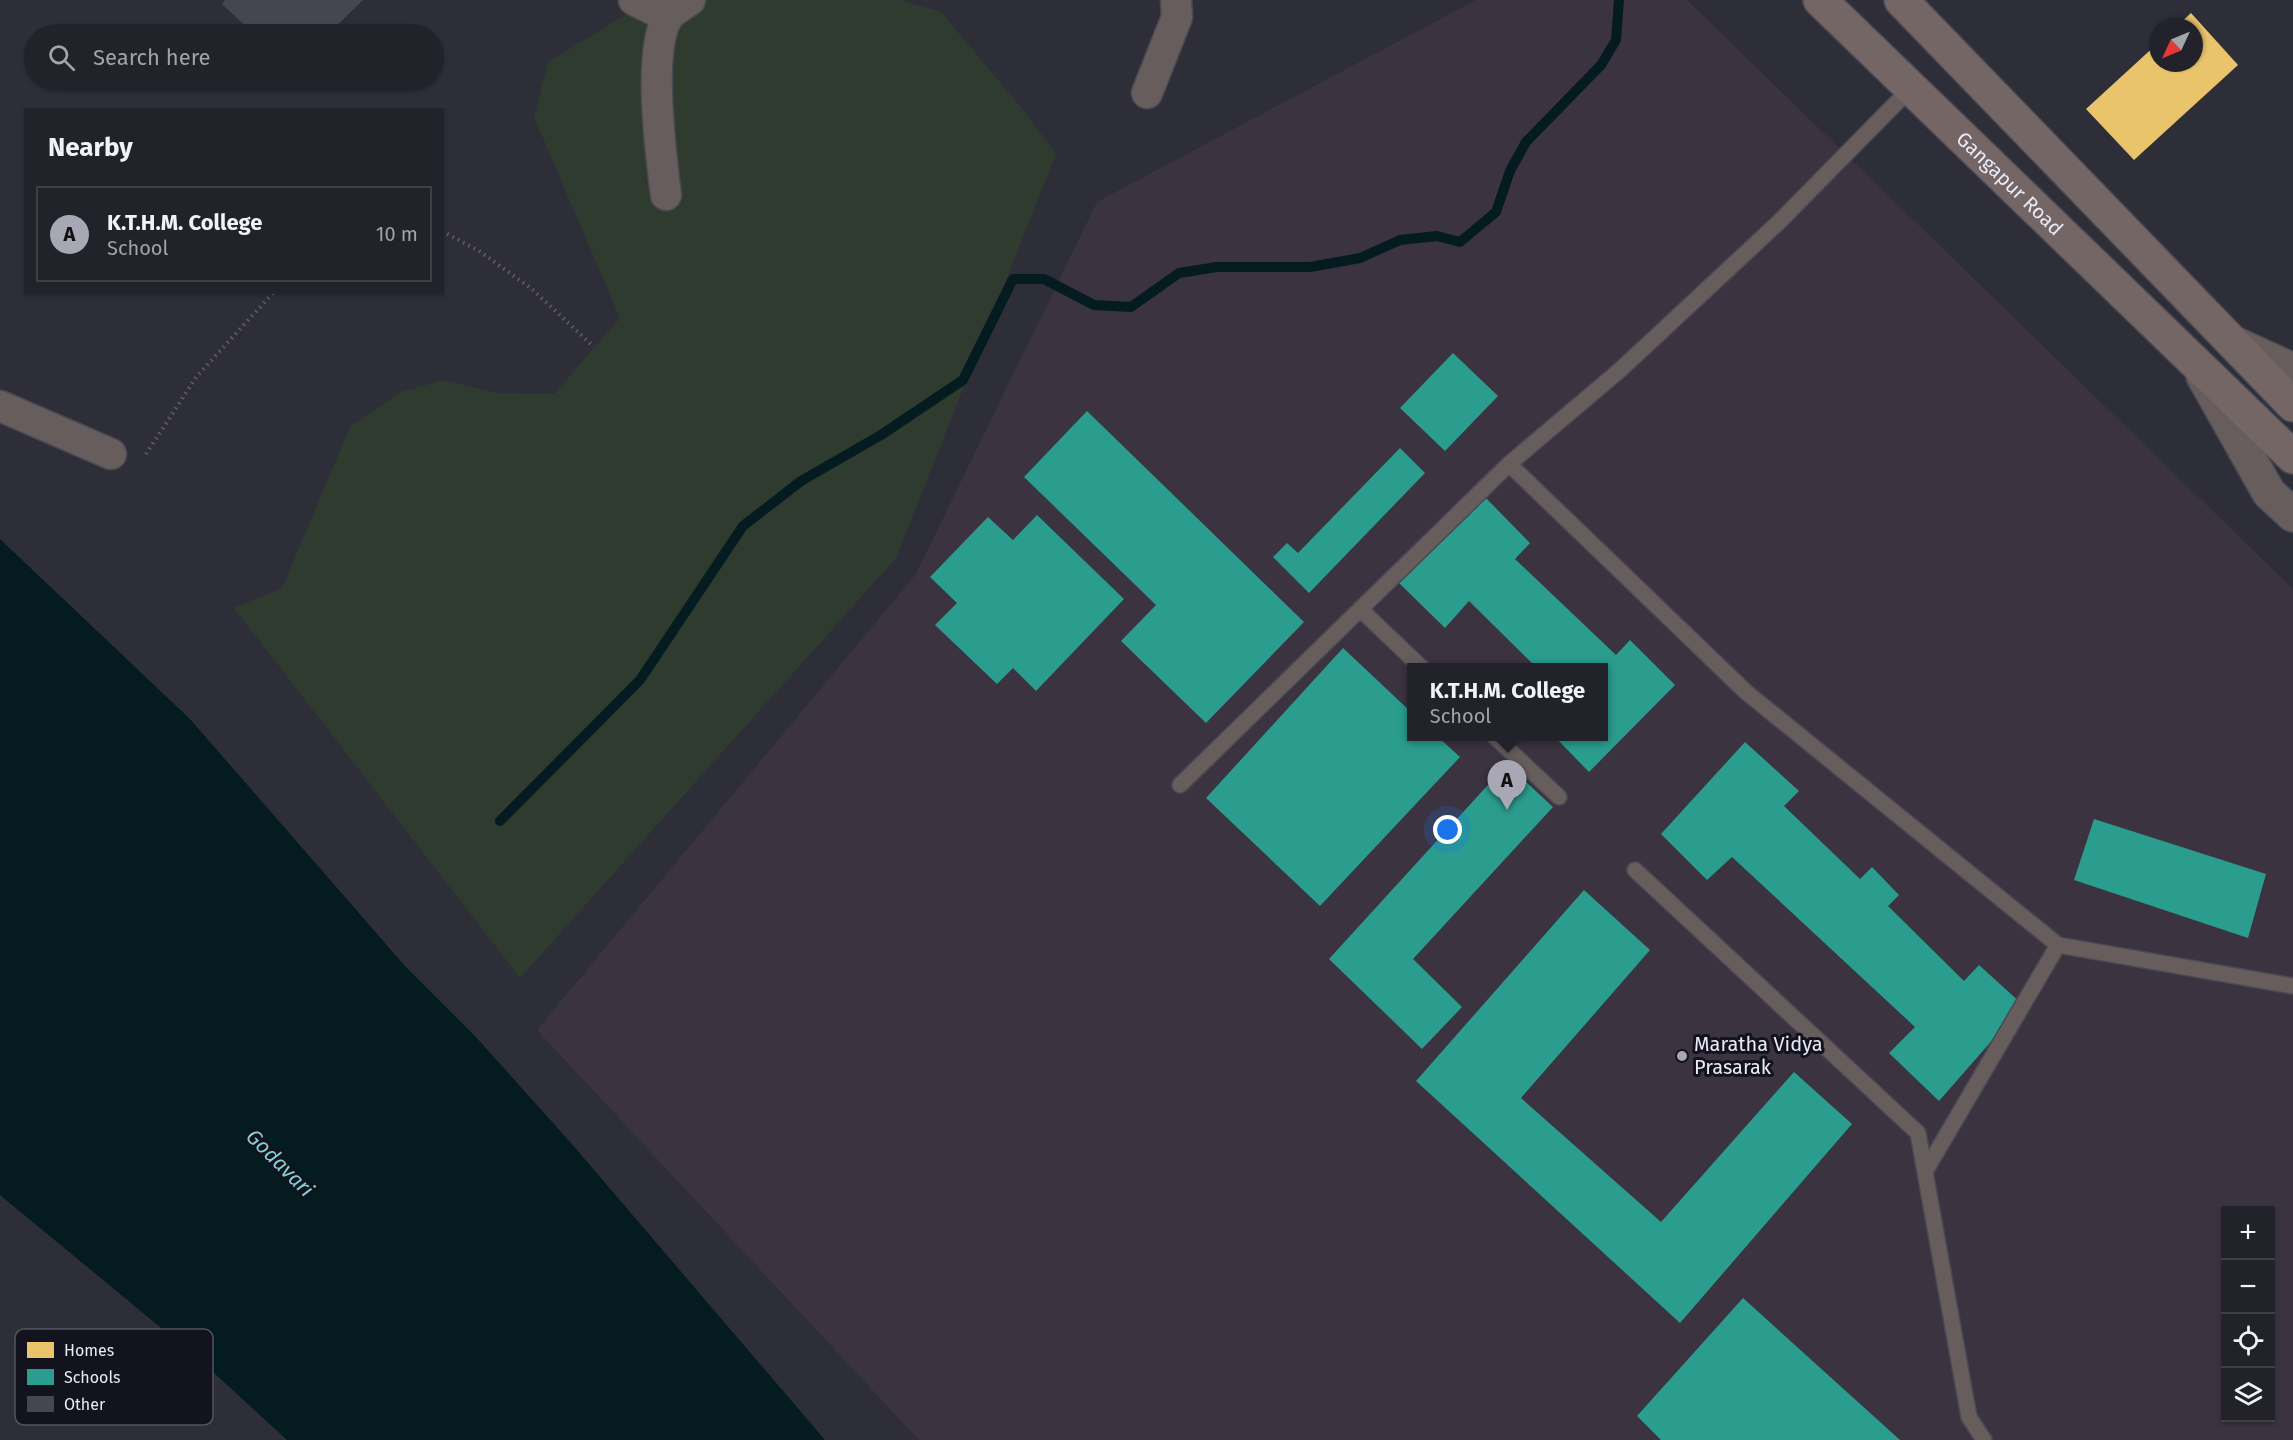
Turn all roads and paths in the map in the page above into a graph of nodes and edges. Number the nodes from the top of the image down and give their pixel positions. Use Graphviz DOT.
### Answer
graph roads {
  1 [pos="634,0"];
  2 [pos="1176,0"];
  3 [pos="1820,0"];
  4 [pos="1900,0"];
  5 [pos="679,8"];
  6 [pos="1911,88"];
  7 [pos="1147,93"];
  8 [pos="666,195"];
  9 [pos="444,232"];
  10 [pos="272,294"];
  11 [pos="2232,342"];
  12 [pos="594,347"];
  13 [pos="2198,367"];
  14 [pos="2293,370"];
  15 [pos="2293,405"];
  16 [pos="0,406"];
  17 [pos="111,454"];
  18 [pos="2293,457"];
  19 [pos="1509,464"];
  20 [pos="2293,514"];
  21 [pos="1360,609"];
  22 [pos="1417,663"];
  23 [pos="1499,741"];
  24 [pos="1180,785"];
  25 [pos="1559,797"];
  26 [pos="1635,870"];
  27 [pos="2058,945"];
  28 [pos="2293,986"];
  29 [pos="1926,1170"];
  30 [pos="1984,1440"];
  1 -- 5 [label="street"];
  2 -- 7 [label="street"];
  3 -- 6 [label="main road, Gangapur Road"];
  4 -- 11 [label="main road"];
  5 -- 8 [label="street"];
  6 -- 13 [label="main road, Gangapur Road"];
  6 -- 19 [label="lane"];
  9 -- 12 [label="path"];
  10 -- 17 [label="path"];
  11 -- 14 [label="street"];
  11 -- 15 [label="main road"];
  13 -- 18 [label="main road, Gangapur Road"];
  13 -- 20 [label="street"];
  16 -- 17 [label="street"];
  19 -- 21 [label="lane"];
  19 -- 27 [label="lane"];
  21 -- 22 [label="lane"];
  21 -- 24 [label="lane"];
  23 -- 25 [label="lane"];
  26 -- 29 [label="lane"];
  27 -- 28 [label="lane"];
  27 -- 29 [label="lane"];
  29 -- 30 [label="lane"];
}
